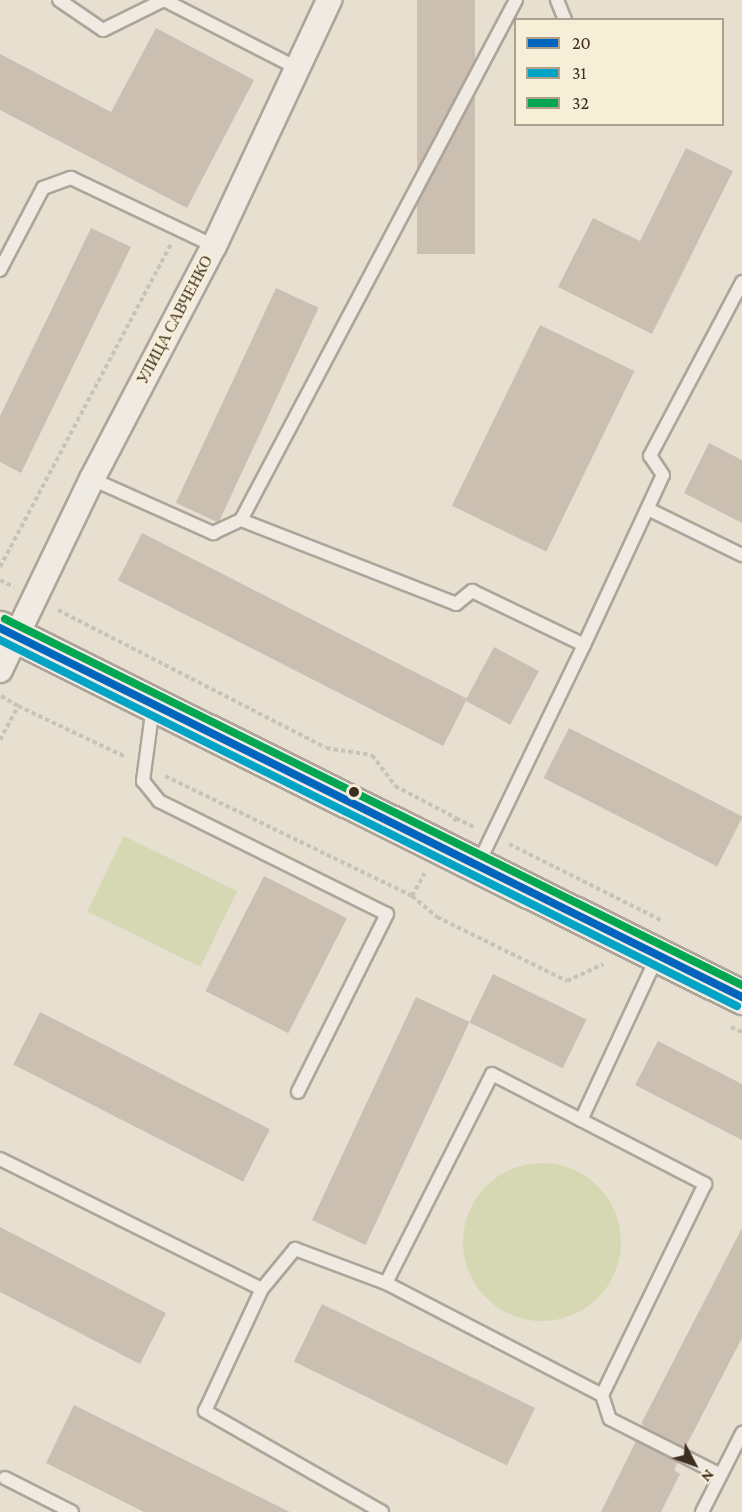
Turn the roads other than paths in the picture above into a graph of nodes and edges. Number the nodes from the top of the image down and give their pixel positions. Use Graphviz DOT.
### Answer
graph roads {
  1 [pos="59,0"];
  2 [pos="329,0"];
  3 [pos="516,0"];
  4 [pos="557,0"];
  5 [pos="564,18"];
  6 [pos="297,68"];
  7 [pos="214,246"];
  8 [pos="0,270"];
  9 [pos="742,282"];
  10 [pos="92,479"];
  11 [pos="648,509"];
  12 [pos="241,520"];
  13 [pos="742,555"];
  14 [pos="8,633"];
  15 [pos="584,645"];
  16 [pos="0,670"];
  17 [pos="154,702"];
  18 [pos="477,866"];
  19 [pos="651,970"];
  20 [pos="732,1010"];
  21 [pos="298,1092"];
  22 [pos="581,1120"];
  23 [pos="0,1159"];
  24 [pos="386,1283"];
  25 [pos="262,1289"];
  26 [pos="602,1395"];
  27 [pos="742,1433"];
  28 [pos="720,1475"];
  29 [pos="2,1481"];
  30 [pos="72,1512"];
  31 [pos="382,1512"];
  32 [pos="702,1512"];
  1 -- 6 [label="lane"];
  2 -- 6 [label="street, УЛИЦА САВЧЕНКО"];
  3 -- 12 [label="lane"];
  4 -- 5 [label="lane"];
  6 -- 7 [label="street, УЛИЦА САВЧЕНКО"];
  7 -- 8 [label="lane"];
  7 -- 10 [label="street, УЛИЦА САВЧЕНКО"];
  9 -- 11 [label="lane"];
  10 -- 12 [label="lane"];
  10 -- 14 [label="street, УЛИЦА САВЧЕНКО"];
  11 -- 13 [label="lane"];
  11 -- 15 [label="lane"];
  12 -- 15 [label="lane"];
  14 -- 16 [label="street, УЛИЦА САВЧЕНКО"];
  14 -- 17 [label="main road"];
  15 -- 18 [label="lane"];
  17 -- 18 [label="main road"];
  17 -- 21 [label="lane"];
  18 -- 19 [label="main road"];
  19 -- 20 [label="main road"];
  19 -- 22 [label="lane"];
  22 -- 24 [label="lane"];
  22 -- 26 [label="lane"];
  23 -- 25 [label="lane"];
  24 -- 25 [label="lane"];
  24 -- 26 [label="lane"];
  25 -- 31 [label="lane"];
  26 -- 28 [label="lane"];
  27 -- 28 [label="lane"];
  28 -- 32 [label="lane"];
  29 -- 30 [label="lane"];
}
